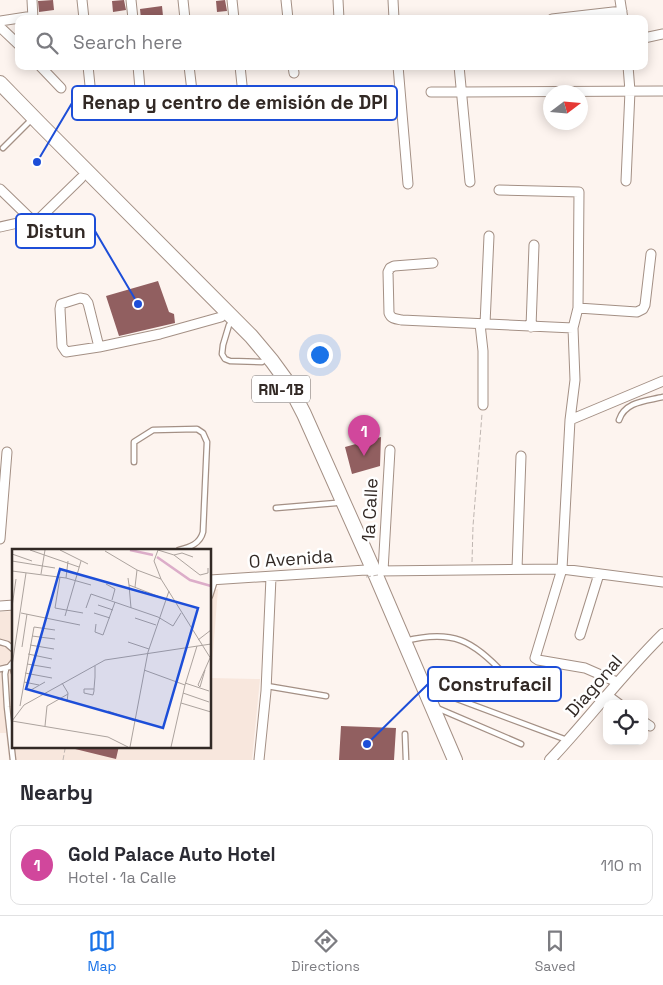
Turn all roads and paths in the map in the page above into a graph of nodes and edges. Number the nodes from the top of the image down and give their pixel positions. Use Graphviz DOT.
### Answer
graph roads {
  1 [pos="32,0"];
  2 [pos="82,0"];
  3 [pos="131,0"];
  4 [pos="183,0"];
  5 [pos="232,0"];
  6 [pos="286,0"];
  7 [pos="338,0"];
  8 [pos="393,0"];
  9 [pos="620,0"];
  10 [pos="33,15"];
  11 [pos="84,15"];
  12 [pos="133,15"];
  13 [pos="185,15"];
  14 [pos="234,15"];
  15 [pos="288,15"];
  16 [pos="340,15"];
  17 [pos="394,15"];
  18 [pos="622,15"];
  19 [pos="15,20"];
  20 [pos="0,21"];
  21 [pos="0,27"];
  22 [pos="663,34"];
  23 [pos="648,37"];
  24 [pos="15,41"];
  25 [pos="44,70"];
  26 [pos="88,70"];
  27 [pos="138,70"];
  28 [pos="189,70"];
  29 [pos="240,70"];
  30 [pos="398,70"];
  31 [pos="459,70"];
  32 [pos="628,70"];
  33 [pos="0,83"];
  34 [pos="242,85"];
  35 [pos="61,88"];
  36 [pos="192,91"];
  37 [pos="630,91"];
  38 [pos="663,91"];
  39 [pos="431,92"];
  40 [pos="461,92"];
  41 [pos="0,96"];
  42 [pos="142,100"];
  43 [pos="93,115"];
  44 [pos="28,123"];
  45 [pos="3,148"];
  46 [pos="81,178"];
  47 [pos="626,181"];
  48 [pos="470,182"];
  49 [pos="408,184"];
  50 [pos="0,189"];
  51 [pos="499,190"];
  52 [pos="32,221"];
  53 [pos="0,227"];
  54 [pos="489,236"];
  55 [pos="534,245"];
  56 [pos="651,254"];
  57 [pos="433,263"];
  58 [pos="578,308"];
  59 [pos="225,321"];
  60 [pos="483,324"];
  61 [pos="531,327"];
  62 [pos="573,328"];
  63 [pos="99,347"];
  64 [pos="262,362"];
  65 [pos="663,380"];
  66 [pos="663,397"];
  67 [pos="482,405"];
  68 [pos="570,420"];
  69 [pos="620,420"];
  70 [pos="390,450"];
  71 [pos="7,452"];
  72 [pos="521,456"];
  73 [pos="134,462"];
  74 [pos="336,503"];
  75 [pos="276,508"];
  76 [pos="0,539"];
  77 [pos="184,549"];
  78 [pos="517,569"];
  79 [pos="562,569"];
  80 [pos="471,570"];
  81 [pos="373,573"];
  82 [pos="599,574"];
  83 [pos="271,577"];
  84 [pos="212,580"];
  85 [pos="663,582"];
  86 [pos="663,634"];
  87 [pos="580,635"];
  88 [pos="0,642"];
  89 [pos="404,642"];
  90 [pos="12,648"];
  91 [pos="12,664"];
  92 [pos="0,669"];
  93 [pos="6,669"];
  94 [pos="505,675"];
  95 [pos="617,682"];
  96 [pos="267,686"];
  97 [pos="607,695"];
  98 [pos="326,696"];
  99 [pos="429,700"];
  100 [pos="614,700"];
  101 [pos="12,733"];
  102 [pos="405,734"];
  103 [pos="11,736"];
  104 [pos="569,740"];
  105 [pos="521,744"];
  106 [pos="65,749"];
  107 [pos="13,760"];
  108 [pos="63,760"];
  109 [pos="259,760"];
  110 [pos="406,760"];
  111 [pos="446,760"];
  112 [pos="455,760"];
  113 [pos="550,760"];
  1 -- 10 [label="street"];
  2 -- 11 [label="street"];
  3 -- 12 [label="street"];
  4 -- 13 [label="street"];
  5 -- 14 [label="street"];
  6 -- 15 [label="street"];
  7 -- 16 [label="street"];
  8 -- 17 [label="street"];
  9 -- 18 [label="street"];
  19 -- 20 [label="street"];
  21 -- 24 [label="street"];
  22 -- 23 [label="street"];
  25 -- 35 [label="street"];
  26 -- 43 [label="street"];
  27 -- 42 [label="street"];
  28 -- 36 [label="street"];
  29 -- 34 [label="street"];
  30 -- 49 [label="street"];
  31 -- 40 [label="street"];
  32 -- 37 [label="street"];
  33 -- 81 [label="highway, RN-1B"];
  37 -- 38 [label="street"];
  37 -- 40 [label="street"];
  37 -- 47 [label="street"];
  39 -- 40 [label="street"];
  40 -- 48 [label="street"];
  41 -- 44 [label="highway, RN-1B"];
  44 -- 45 [label="lane"];
  44 -- 46 [label="highway, RN-1B"];
  46 -- 52 [label="street"];
  46 -- 59 [label="highway, RN-1B"];
  50 -- 52 [label="street"];
  51 -- 58 [label="street"];
  52 -- 53 [label="street"];
  54 -- 60 [label="street"];
  55 -- 61 [label="street"];
  56 -- 58 [label="street"];
  57 -- 60 [label="street"];
  58 -- 62 [label="street"];
  59 -- 63 [label="street"];
  59 -- 64 [label="highway, RN-1B"];
  59 -- 64 [label="lane"];
  60 -- 61 [label="street"];
  60 -- 67 [label="street"];
  61 -- 62 [label="street"];
  62 -- 68 [label="street"];
  63 -- 63 [label="street"];
  64 -- 74 [label="highway, RN-1B"];
  65 -- 68 [label="street"];
  66 -- 69 [label="lane"];
  67 -- 80 [label="path"];
  68 -- 79 [label="street"];
  70 -- 81 [label="street, 1a Calle"];
  71 -- 76 [label="street"];
  72 -- 78 [label="street"];
  73 -- 77 [label="lane"];
  74 -- 75 [label="lane"];
  74 -- 81 [label="highway, RN-1B"];
  78 -- 79 [label="street, 0 Avenida"];
  78 -- 80 [label="street, 0 Avenida"];
  79 -- 82 [label="street, 0 Avenida"];
  79 -- 95 [label="street"];
  80 -- 81 [label="street, 0 Avenida"];
  81 -- 83 [label="street, 0 Avenida"];
  81 -- 89 [label="highway, RN-1B"];
  81 -- 111 [label="highway, RN-1B"];
  82 -- 85 [label="street, 0 Avenida"];
  82 -- 87 [label="street"];
  83 -- 84 [label="street, 0 Avenida"];
  83 -- 96 [label="street"];
  86 -- 95 [label="street, Diagonal"];
  88 -- 90 [label="lane"];
  89 -- 94 [label="lane"];
  89 -- 99 [label="highway, RN-1B"];
  91 -- 93 [label="lane"];
  92 -- 93 [label="lane"];
  93 -- 103 [label="lane"];
  95 -- 97 [label="street, Diagonal"];
  96 -- 98 [label="lane"];
  96 -- 109 [label="street"];
  97 -- 100 [label="street"];
  97 -- 104 [label="street, Diagonal"];
  99 -- 104 [label="lane"];
  99 -- 105 [label="lane"];
  99 -- 112 [label="highway, RN-1B"];
  101 -- 103 [label="lane"];
  102 -- 110 [label="lane"];
  103 -- 107 [label="lane"];
  104 -- 113 [label="street, Diagonal"];
  106 -- 108 [label="path"];
}
